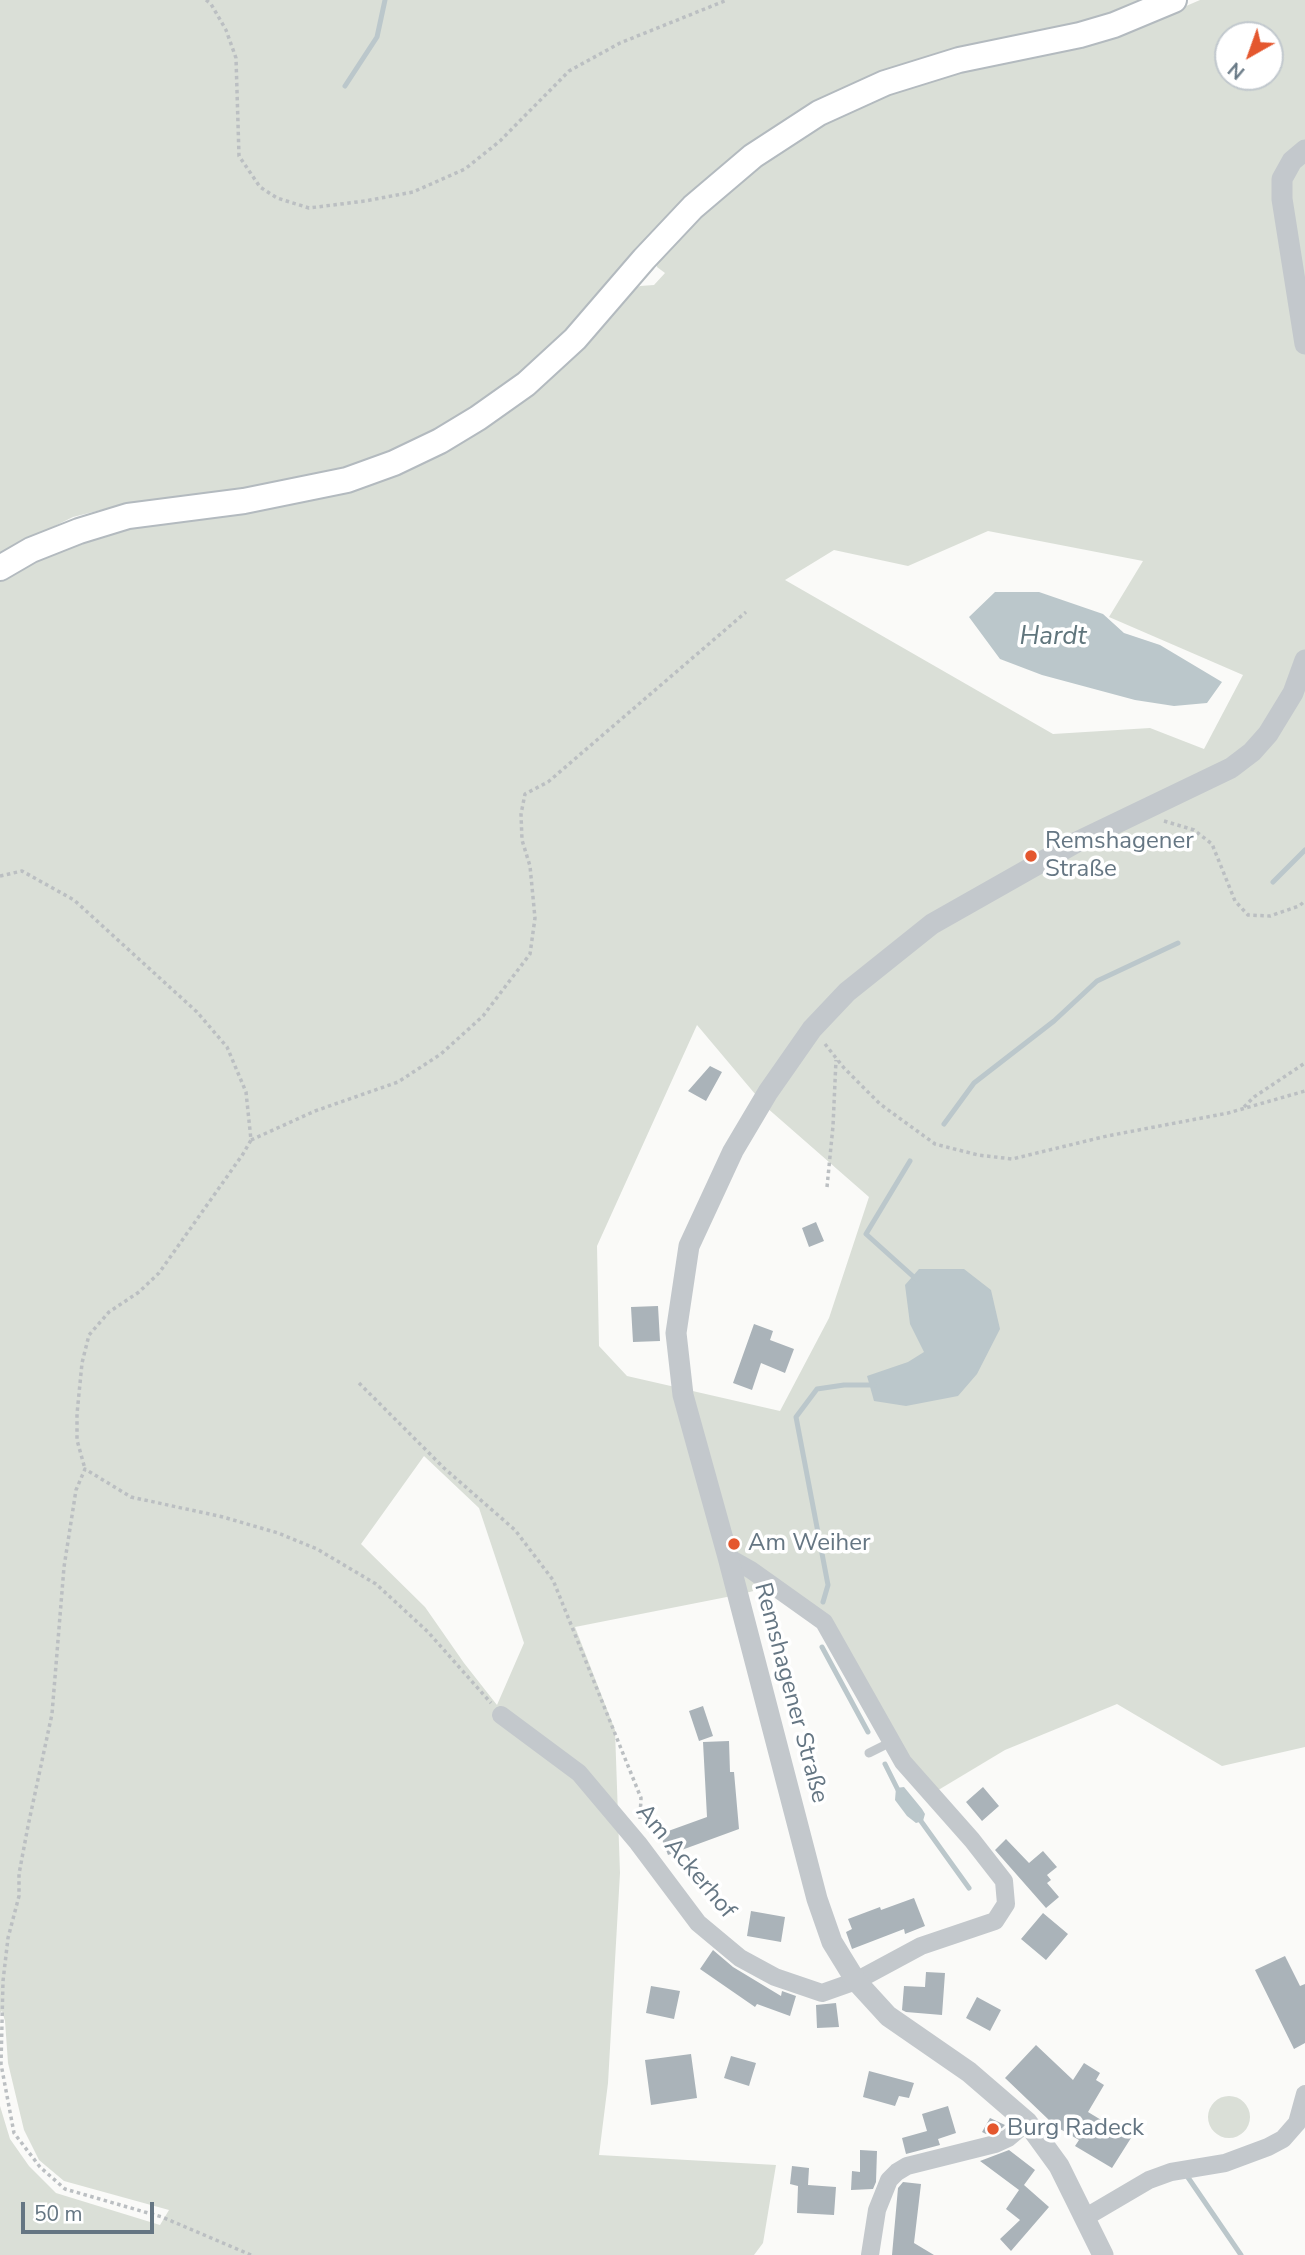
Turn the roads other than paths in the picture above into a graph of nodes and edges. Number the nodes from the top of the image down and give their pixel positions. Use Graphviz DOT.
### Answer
graph roads {
  1 [pos="1174,0"];
  2 [pos="1305,150"];
  3 [pos="1305,344"];
  4 [pos="0,568"];
  5 [pos="1305,660"];
  6 [pos="728,1557"];
  7 [pos="501,1715"];
  8 [pos="891,1742"];
  9 [pos="869,1753"];
  10 [pos="856,1981"];
  11 [pos="1305,2094"];
  12 [pos="1027,2122"];
  13 [pos="1086,2217"];
  14 [pos="870,2255"];
  15 [pos="1103,2255"];
  1 -- 4 [label="main road"];
  2 -- 3 [label="street"];
  5 -- 6 [label="street, Remshagener Straße"];
  6 -- 8 [label="street"];
  6 -- 10 [label="street, Remshagener Straße"];
  7 -- 10 [label="street, Am Ackerhof"];
  8 -- 9 [label="lane"];
  8 -- 10 [label="street"];
  10 -- 12 [label="street, Remshagener Straße"];
  11 -- 13 [label="street"];
  12 -- 13 [label="street, Remshagener Straße"];
  12 -- 14 [label="street"];
  13 -- 15 [label="street, Remshagener Straße"];
}
